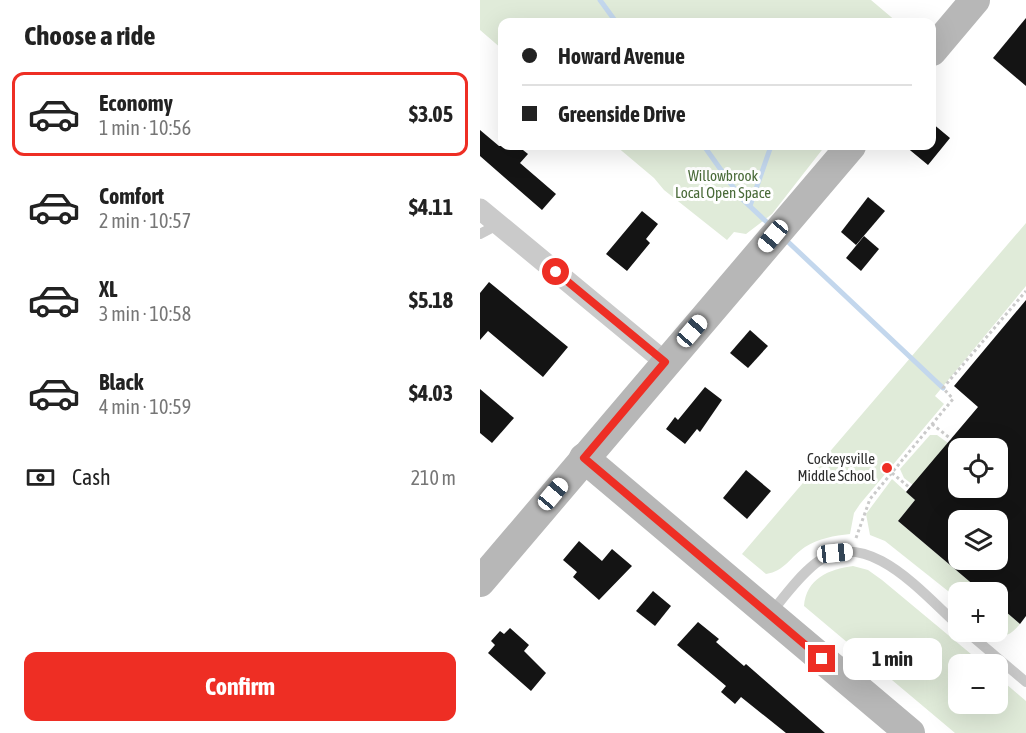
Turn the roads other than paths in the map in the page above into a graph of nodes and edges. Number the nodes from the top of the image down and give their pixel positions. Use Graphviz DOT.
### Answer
graph roads {
  1 [pos="975,0"];
  2 [pos="936,46"];
  3 [pos="848,150"];
  4 [pos="480,209"];
  5 [pos="499,224"];
  6 [pos="480,234"];
  7 [pos="665,362"];
  8 [pos="584,458"];
  9 [pos="480,582"];
  10 [pos="770,615"];
  11 [pos="948,616"];
  12 [pos="979,642"];
  13 [pos="1026,682"];
  14 [pos="910,733"];
  1 -- 2 [label="street"];
  3 -- 7 [label="street"];
  4 -- 5 [label="street"];
  5 -- 6 [label="lane"];
  5 -- 7 [label="street"];
  7 -- 8 [label="street"];
  8 -- 9 [label="street"];
  8 -- 10 [label="street"];
  10 -- 11 [label="lane"];
  10 -- 14 [label="street"];
  12 -- 13 [label="lane"];
}
